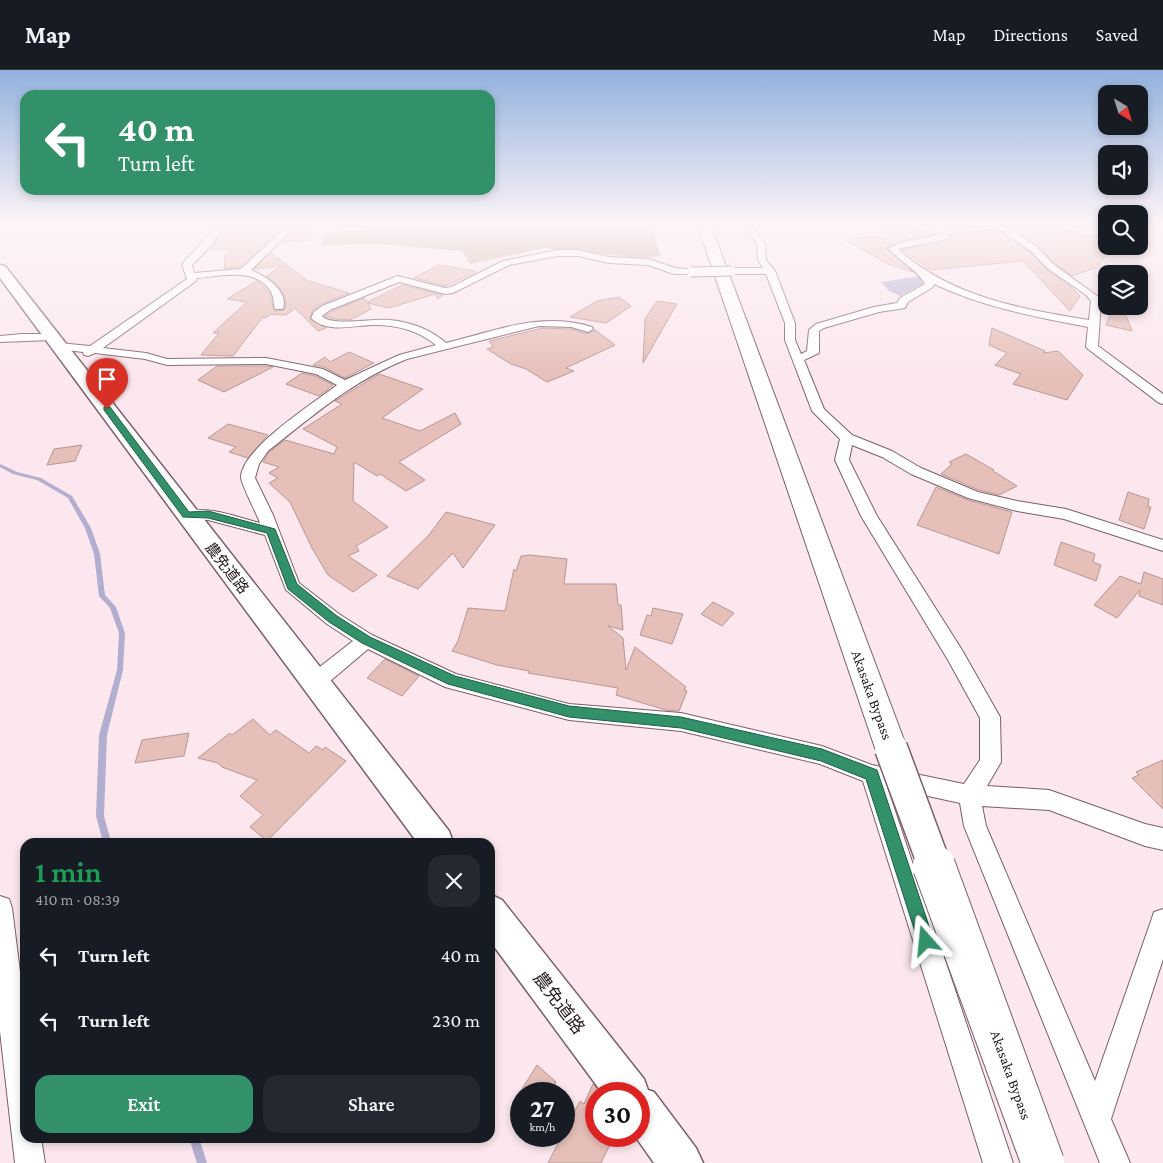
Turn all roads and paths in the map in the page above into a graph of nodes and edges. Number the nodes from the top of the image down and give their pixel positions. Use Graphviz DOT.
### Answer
graph roads {
  1 [pos="6,277"];
  2 [pos="191,277"];
  3 [pos="258,277"];
  4 [pos="479,277"];
  5 [pos="716,277"];
  6 [pos="721,277"];
  7 [pos="772,277"];
  8 [pos="927,277"];
  9 [pos="929,277"];
  10 [pos="1063,277"];
  11 [pos="279,307"];
  12 [pos="1092,324"];
  13 [pos="588,329"];
  14 [pos="0,339"];
  15 [pos="56,342"];
  16 [pos="443,346"];
  17 [pos="82,357"];
  18 [pos="798,359"];
  19 [pos="345,385"];
  20 [pos="1163,400"];
  21 [pos="847,438"];
  22 [pos="186,515"];
  23 [pos="271,531"];
  24 [pos="1163,546"];
  25 [pos="366,640"];
  26 [pos="315,682"];
  27 [pos="880,756"];
  28 [pos="969,795"];
  29 [pos="434,838"];
  30 [pos="1163,839"];
  31 [pos="495,919"];
  32 [pos="1163,921"];
  33 [pos="1,924"];
  34 [pos="620,1082"];
  35 [pos="20,1089"];
  36 [pos="1096,1119"];
  37 [pos="650,1122"];
  38 [pos="27,1143"];
  39 [pos="30,1163"];
  40 [pos="681,1163"];
  41 [pos="998,1163"];
  42 [pos="1023,1163"];
  43 [pos="1043,1163"];
  44 [pos="1115,1163"];
  1 -- 15 [label="street, 農免道路"];
  2 -- 17 [label="street"];
  3 -- 11 [label="street"];
  4 -- 16 [label="street, bridge"];
  5 -- 27 [label="highway, Akasaka Bypass"];
  6 -- 27 [label="highway, Akasaka Bypass"];
  7 -- 18 [label="street"];
  8 -- 18 [label="street"];
  9 -- 12 [label="street"];
  10 -- 12 [label="street"];
  12 -- 20 [label="street"];
  13 -- 16 [label="street"];
  14 -- 15 [label="street"];
  15 -- 17 [label="street, 農免道路"];
  16 -- 19 [label="street"];
  17 -- 19 [label="street"];
  17 -- 22 [label="street, 農免道路"];
  18 -- 21 [label="street"];
  19 -- 23 [label="street"];
  21 -- 24 [label="street"];
  21 -- 28 [label="street"];
  22 -- 23 [label="street"];
  22 -- 26 [label="street, 農免道路"];
  23 -- 25 [label="street"];
  25 -- 26 [label="street"];
  25 -- 27 [label="street"];
  26 -- 29 [label="street, 農免道路"];
  27 -- 28 [label="street"];
  27 -- 41 [label="street"];
  27 -- 42 [label="highway, Akasaka Bypass"];
  27 -- 43 [label="highway, Akasaka Bypass, bridge"];
  28 -- 30 [label="street"];
  28 -- 36 [label="street"];
  31 -- 34 [label="street, 農免道路"];
  32 -- 36 [label="street"];
  33 -- 35 [label="street"];
  36 -- 44 [label="street"];
  37 -- 40 [label="street"];
  38 -- 39 [label="street"];
}
